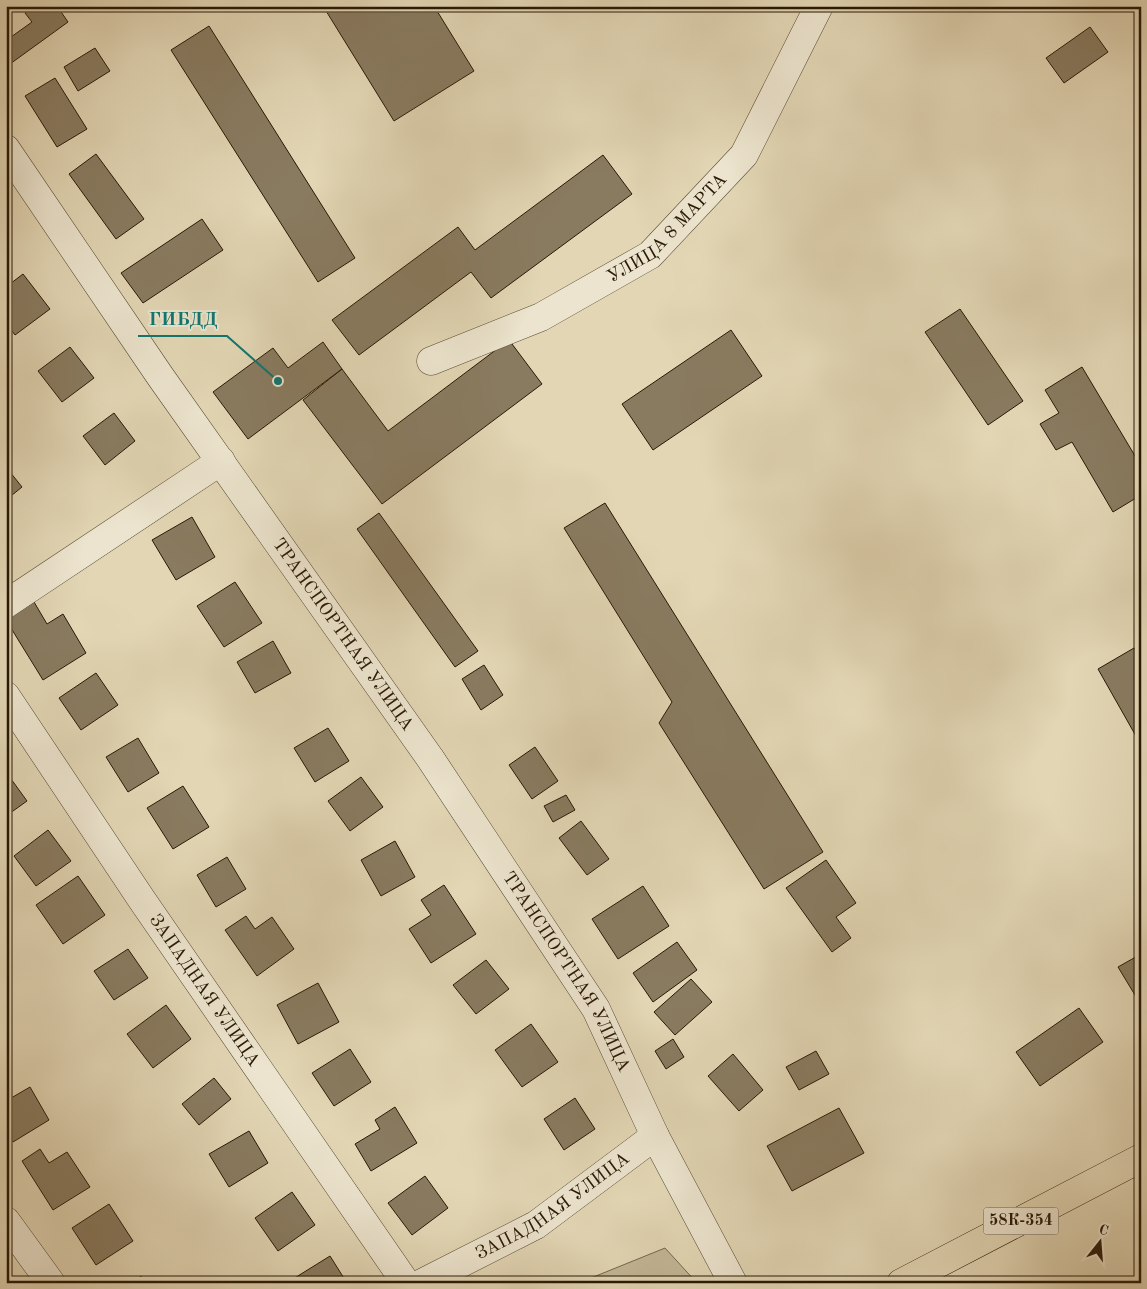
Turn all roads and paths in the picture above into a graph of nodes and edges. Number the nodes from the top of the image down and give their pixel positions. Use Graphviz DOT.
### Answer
graph roads {
  1 [pos="819,6"];
  2 [pos="6,149"];
  3 [pos="431,361"];
  4 [pos="220,461"];
  5 [pos="6,604"];
  6 [pos="6,696"];
  7 [pos="655,1136"];
  8 [pos="1141,1158"];
  9 [pos="6,1221"];
  10 [pos="50,1283"];
  11 [pos="406,1283"];
  12 [pos="422,1283"];
  13 [pos="733,1283"];
  14 [pos="902,1283"];
  1 -- 3 [label="street, УЛИЦА 8 МАРТА"];
  2 -- 4 [label="street, ТРАНСПОРТНАЯ УЛИЦА"];
  4 -- 5 [label="street"];
  4 -- 7 [label="street, ТРАНСПОРТНАЯ УЛИЦА"];
  6 -- 11 [label="street, ЗАПАДНАЯ УЛИЦА"];
  7 -- 12 [label="street, ЗАПАДНАЯ УЛИЦА"];
  7 -- 13 [label="street, ТРАНСПОРТНАЯ УЛИЦА"];
  8 -- 14 [label="main road, 58К-354"];
  9 -- 10 [label="street"];
}
